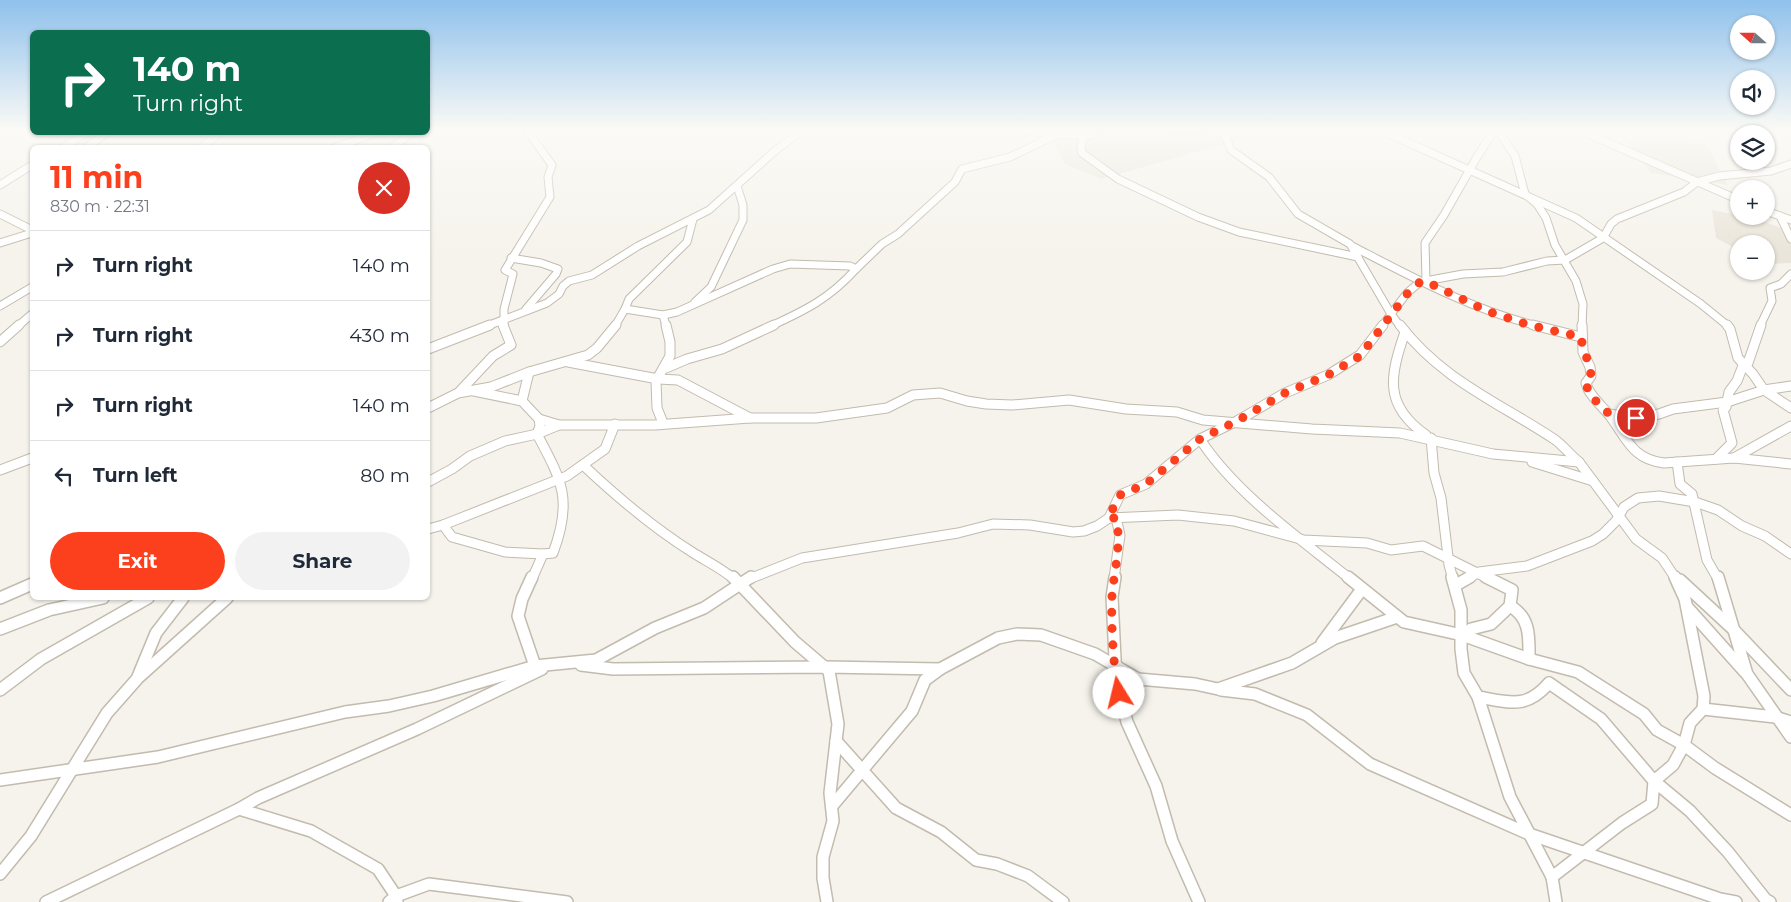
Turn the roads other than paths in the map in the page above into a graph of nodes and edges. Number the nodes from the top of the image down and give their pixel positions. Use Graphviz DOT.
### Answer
graph roads {
  1 [pos="23,171"];
  2 [pos="550,171"];
  3 [pos="753,171"];
  4 [pos="960,171"];
  5 [pos="1107,171"];
  6 [pos="1261,171"];
  7 [pos="1467,171"];
  8 [pos="1471,171"];
  9 [pos="1519,171"];
  10 [pos="1672,171"];
  11 [pos="1770,171"];
  12 [pos="30,175"];
  13 [pos="9,180"];
  14 [pos="1697,182"];
  15 [pos="0,183"];
  16 [pos="737,186"];
  17 [pos="1525,194"];
  18 [pos="1730,196"];
  19 [pos="0,214"];
  20 [pos="1775,214"];
  21 [pos="1780,216"];
  22 [pos="693,219"];
  23 [pos="1791,220"];
  24 [pos="30,230"];
  25 [pos="30,232"];
  26 [pos="1604,238"];
  27 [pos="1791,238"];
  28 [pos="0,243"];
  29 [pos="1350,244"];
  30 [pos="1358,257"];
  31 [pos="511,258"];
  32 [pos="1565,260"];
  33 [pos="856,269"];
  34 [pos="1791,274"];
  35 [pos="1426,281"];
  36 [pos="30,288"];
  37 [pos="0,306"];
  38 [pos="691,306"];
  39 [pos="625,310"];
  40 [pos="524,312"];
  41 [pos="1392,314"];
  42 [pos="663,315"];
  43 [pos="30,316"];
  44 [pos="501,321"];
  45 [pos="1405,332"];
  46 [pos="1581,337"];
  47 [pos="0,342"];
  48 [pos="430,347"];
  49 [pos="568,362"];
  50 [pos="1744,363"];
  51 [pos="666,368"];
  52 [pos="529,372"];
  53 [pos="658,379"];
  54 [pos="1791,386"];
  55 [pos="469,390"];
  56 [pos="1764,390"];
  57 [pos="458,393"];
  58 [pos="522,401"];
  59 [pos="1727,402"];
  60 [pos="430,407"];
  61 [pos="1791,408"];
  62 [pos="1609,414"];
  63 [pos="750,418"];
  64 [pos="539,419"];
  65 [pos="1237,421"];
  66 [pos="663,423"];
  67 [pos="614,424"];
  68 [pos="559,425"];
  69 [pos="1791,426"];
  70 [pos="537,434"];
  71 [pos="1431,438"];
  72 [pos="1200,439"];
  73 [pos="1510,454"];
  74 [pos="1734,458"];
  75 [pos="30,459"];
  76 [pos="1715,460"];
  77 [pos="1579,462"];
  78 [pos="1677,462"];
  79 [pos="1791,464"];
  80 [pos="583,465"];
  81 [pos="0,470"];
  82 [pos="560,479"];
  83 [pos="430,481"];
  84 [pos="1594,482"];
  85 [pos="1696,502"];
  86 [pos="1619,516"];
  87 [pos="1112,518"];
  88 [pos="443,525"];
  89 [pos="430,528"];
  90 [pos="1304,540"];
  91 [pos="543,554"];
  92 [pos="1791,554"];
  93 [pos="1448,557"];
  94 [pos="1477,572"];
  95 [pos="1676,576"];
  96 [pos="740,583"];
  97 [pos="1456,584"];
  98 [pos="30,585"];
  99 [pos="1362,589"];
  100 [pos="0,598"];
  101 [pos="94,600"];
  102 [pos="144,600"];
  103 [pos="182,600"];
  104 [pos="225,600"];
  105 [pos="1510,606"];
  106 [pos="1687,607"];
  107 [pos="1397,617"];
  108 [pos="0,629"];
  109 [pos="1733,630"];
  110 [pos="1462,634"];
  111 [pos="1319,647"];
  112 [pos="1529,659"];
  113 [pos="574,664"];
  114 [pos="535,666"];
  115 [pos="549,666"];
  116 [pos="1115,666"];
  117 [pos="824,667"];
  118 [pos="940,669"];
  119 [pos="1747,674"];
  120 [pos="137,679"];
  121 [pos="1218,689"];
  122 [pos="0,690"];
  123 [pos="1791,690"];
  124 [pos="1478,697"];
  125 [pos="1703,709"];
  126 [pos="1775,716"];
  127 [pos="1790,733"];
  128 [pos="836,741"];
  129 [pos="1684,745"];
  130 [pos="74,768"];
  131 [pos="862,770"];
  132 [pos="0,780"];
  133 [pos="1654,782"];
  134 [pos="832,806"];
  135 [pos="239,810"];
  136 [pos="1791,815"];
  137 [pos="1530,834"];
  138 [pos="1584,853"];
  139 [pos="0,874"];
  140 [pos="1552,877"];
  141 [pos="394,900"];
  142 [pos="46,902"];
  143 [pos="567,902"];
  144 [pos="827,902"];
  145 [pos="1064,902"];
  146 [pos="1199,902"];
  147 [pos="1556,902"];
  148 [pos="1736,902"];
  149 [pos="1770,902"];
  1 -- 13 [label="street"];
  2 -- 31 [label="street"];
  3 -- 16 [label="street"];
  4 -- 33 [label="street"];
  5 -- 30 [label="street"];
  6 -- 29 [label="street"];
  7 -- 35 [label="street"];
  8 -- 17 [label="street"];
  9 -- 17 [label="street"];
  10 -- 14 [label="street"];
  11 -- 14 [label="street"];
  12 -- 13 [label="street"];
  13 -- 15 [label="street"];
  14 -- 18 [label="street"];
  14 -- 26 [label="street"];
  16 -- 22 [label="street"];
  16 -- 38 [label="street"];
  17 -- 26 [label="street"];
  17 -- 32 [label="street"];
  19 -- 24 [label="street"];
  20 -- 21 [label="street"];
  21 -- 23 [label="street"];
  21 -- 27 [label="street"];
  22 -- 39 [label="street"];
  22 -- 40 [label="street"];
  25 -- 28 [label="street"];
  26 -- 32 [label="street"];
  26 -- 50 [label="street"];
  29 -- 30 [label="street"];
  29 -- 35 [label="street"];
  30 -- 41 [label="street"];
  31 -- 40 [label="street"];
  31 -- 44 [label="street"];
  32 -- 35 [label="street"];
  32 -- 46 [label="street"];
  33 -- 38 [label="street"];
  33 -- 51 [label="street"];
  34 -- 50 [label="street"];
  35 -- 41 [label="street"];
  35 -- 46 [label="street"];
  36 -- 37 [label="street"];
  38 -- 42 [label="street"];
  39 -- 42 [label="street"];
  39 -- 49 [label="street"];
  40 -- 44 [label="street"];
  41 -- 45 [label="street"];
  41 -- 65 [label="street"];
  42 -- 51 [label="street"];
  43 -- 47 [label="street"];
  44 -- 48 [label="street"];
  44 -- 57 [label="street"];
  45 -- 71 [label="street"];
  45 -- 77 [label="street"];
  46 -- 62 [label="street"];
  49 -- 52 [label="street"];
  49 -- 53 [label="street"];
  50 -- 56 [label="street"];
  50 -- 59 [label="street"];
  51 -- 53 [label="street"];
  52 -- 55 [label="street"];
  52 -- 58 [label="street"];
  53 -- 63 [label="street"];
  53 -- 66 [label="street"];
  54 -- 56 [label="street"];
  55 -- 57 [label="street"];
  55 -- 58 [label="street"];
  56 -- 59 [label="street"];
  56 -- 61 [label="street"];
  57 -- 60 [label="street"];
  58 -- 64 [label="street"];
  59 -- 62 [label="street"];
  59 -- 76 [label="street"];
  62 -- 78 [label="street"];
  63 -- 65 [label="street"];
  63 -- 66 [label="street"];
  64 -- 68 [label="street"];
  64 -- 70 [label="street"];
  65 -- 71 [label="street"];
  65 -- 72 [label="street"];
  66 -- 67 [label="street"];
  67 -- 68 [label="street"];
  67 -- 80 [label="street"];
  68 -- 70 [label="street"];
  69 -- 74 [label="street"];
  70 -- 82 [label="street"];
  70 -- 83 [label="street"];
  71 -- 73 [label="street"];
  71 -- 93 [label="street"];
  72 -- 87 [label="street"];
  72 -- 90 [label="street"];
  73 -- 77 [label="street"];
  73 -- 84 [label="street"];
  74 -- 76 [label="street"];
  74 -- 79 [label="street"];
  75 -- 81 [label="street"];
  76 -- 78 [label="street"];
  77 -- 84 [label="street"];
  78 -- 85 [label="street"];
  80 -- 82 [label="street"];
  80 -- 96 [label="street"];
  82 -- 88 [label="street"];
  82 -- 91 [label="street"];
  84 -- 86 [label="street"];
  85 -- 86 [label="street"];
  85 -- 92 [label="street"];
  85 -- 109 [label="street"];
  86 -- 94 [label="street"];
  86 -- 95 [label="street"];
  87 -- 90 [label="street"];
  87 -- 96 [label="street"];
  87 -- 116 [label="street"];
  88 -- 89 [label="street"];
  88 -- 91 [label="street"];
  90 -- 93 [label="street"];
  90 -- 99 [label="street"];
  91 -- 114 [label="street"];
  93 -- 94 [label="street"];
  93 -- 97 [label="street"];
  94 -- 97 [label="street"];
  94 -- 105 [label="street"];
  95 -- 106 [label="street"];
  95 -- 109 [label="street"];
  96 -- 113 [label="street"];
  96 -- 117 [label="street"];
  97 -- 110 [label="street"];
  98 -- 100 [label="street"];
  99 -- 107 [label="street"];
  99 -- 111 [label="street"];
  101 -- 108 [label="street"];
  102 -- 122 [label="street"];
  103 -- 120 [label="street"];
  104 -- 120 [label="street"];
  105 -- 110 [label="street"];
  105 -- 112 [label="street"];
  106 -- 119 [label="street"];
  106 -- 125 [label="street"];
  107 -- 110 [label="street"];
  107 -- 111 [label="street"];
  109 -- 119 [label="street"];
  109 -- 123 [label="street"];
  110 -- 112 [label="street"];
  110 -- 124 [label="street"];
  111 -- 121 [label="street"];
  112 -- 129 [label="street"];
  113 -- 115 [label="street"];
  113 -- 117 [label="street"];
  114 -- 115 [label="street"];
  114 -- 130 [label="street"];
  115 -- 135 [label="street"];
  116 -- 118 [label="street"];
  116 -- 121 [label="street"];
  116 -- 146 [label="street"];
  117 -- 118 [label="street"];
  117 -- 128 [label="street"];
  118 -- 131 [label="street"];
  119 -- 126 [label="street"];
  120 -- 130 [label="street"];
  121 -- 137 [label="street"];
  124 -- 133 [label="street"];
  124 -- 137 [label="street"];
  125 -- 126 [label="street"];
  125 -- 129 [label="street"];
  126 -- 127 [label="street"];
  128 -- 131 [label="street"];
  128 -- 134 [label="street"];
  129 -- 133 [label="street"];
  129 -- 136 [label="street"];
  130 -- 132 [label="street"];
  130 -- 139 [label="street"];
  131 -- 134 [label="street"];
  131 -- 145 [label="street"];
  133 -- 138 [label="street"];
  133 -- 149 [label="street"];
  134 -- 144 [label="street"];
  135 -- 141 [label="street"];
  135 -- 142 [label="street"];
  137 -- 138 [label="street"];
  137 -- 140 [label="street"];
  138 -- 140 [label="street"];
  138 -- 148 [label="street"];
  140 -- 147 [label="street"];
  141 -- 143 [label="street"];
}
